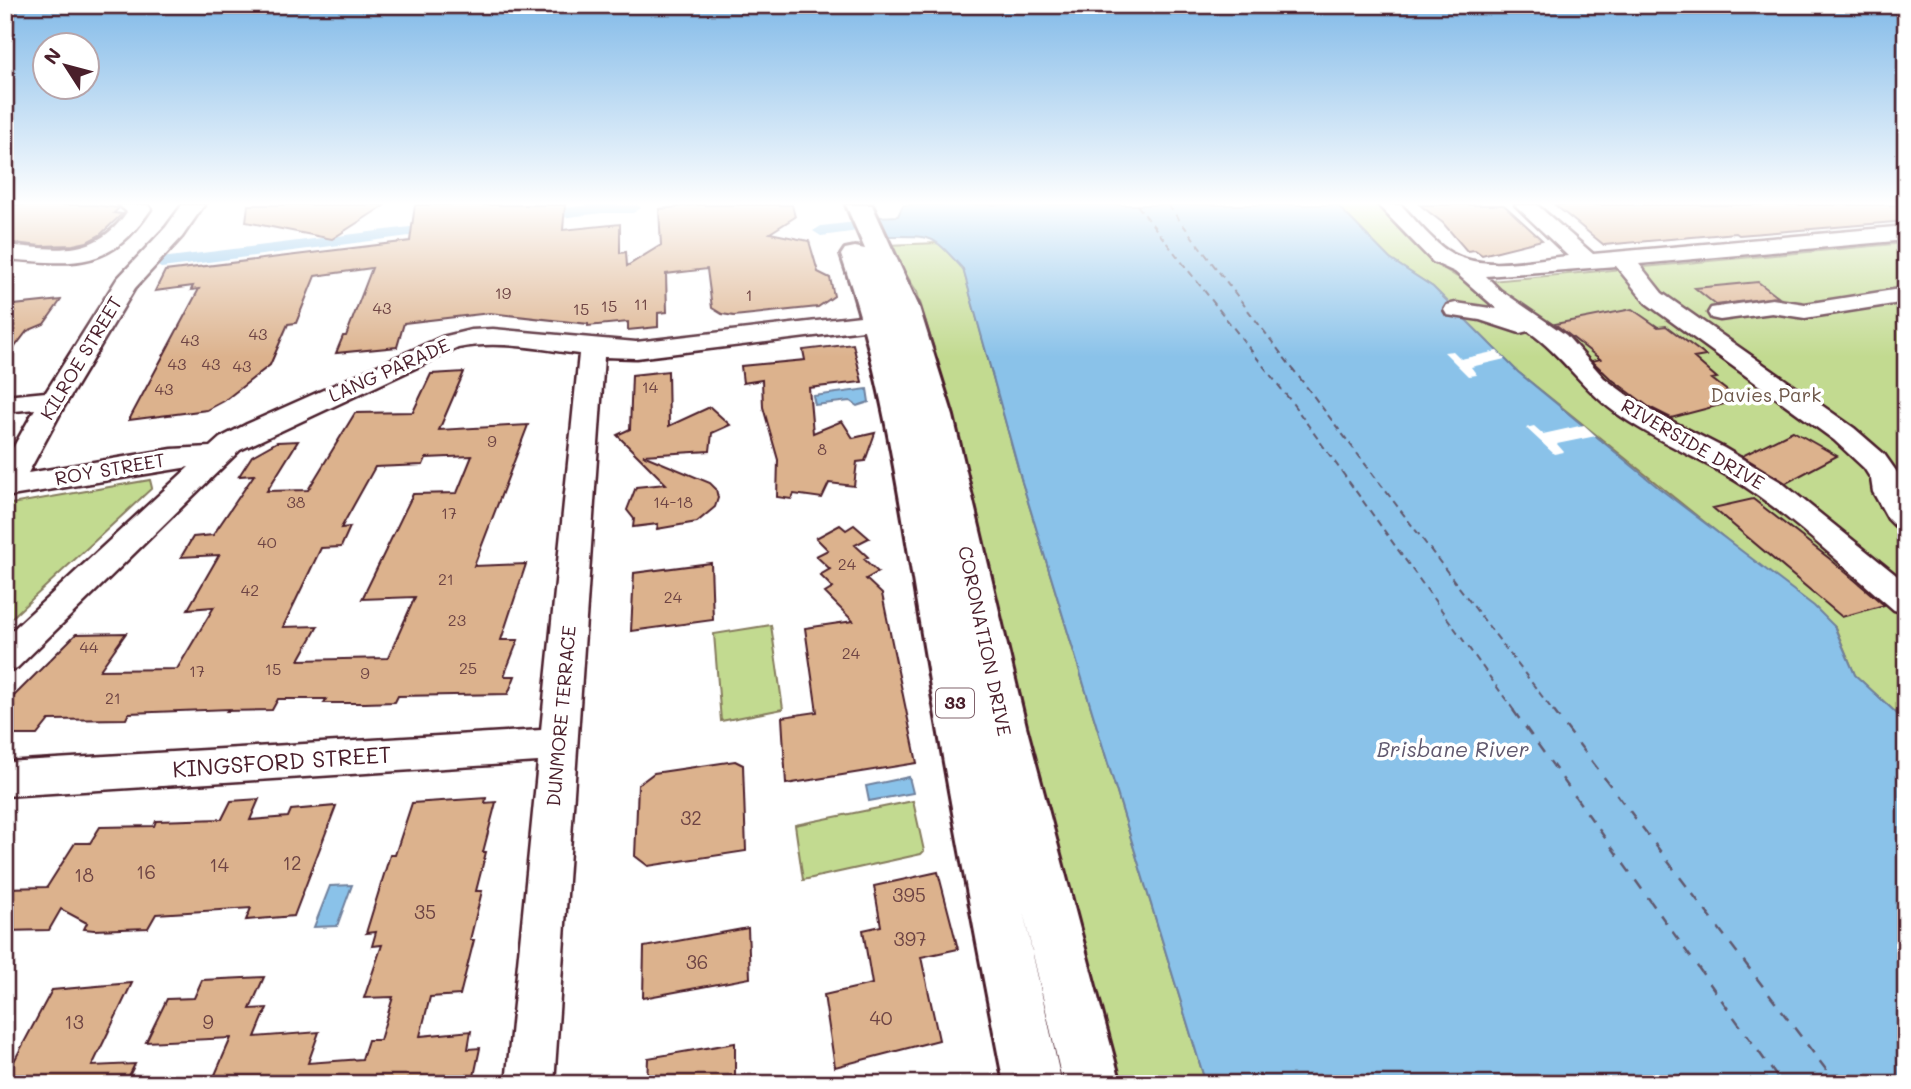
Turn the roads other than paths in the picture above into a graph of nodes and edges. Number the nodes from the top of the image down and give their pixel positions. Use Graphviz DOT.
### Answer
graph roads {
  1 [pos="38,256"];
  2 [pos="70,256"];
  3 [pos="150,256"];
  4 [pos="868,256"];
  5 [pos="1440,256"];
  6 [pos="1581,256"];
  7 [pos="1658,256"];
  8 [pos="1623,259"];
  9 [pos="1587,261"];
  10 [pos="1463,267"];
  11 [pos="136,271"];
  12 [pos="5,274"];
  13 [pos="1904,295"];
  14 [pos="1456,310"];
  15 [pos="1720,313"];
  16 [pos="894,320"];
  17 [pos="592,349"];
  18 [pos="1569,354"];
  19 [pos="56,399"];
  20 [pos="5,404"];
  21 [pos="216,456"];
  22 [pos="5,487"];
  23 [pos="1906,519"];
  24 [pos="1906,601"];
  25 [pos="5,657"];
  26 [pos="559,745"];
  27 [pos="5,779"];
  28 [pos="530,1084"];
  29 [pos="1033,1084"];
  30 [pos="1092,1084"];
  1 -- 2 [label="street"];
  3 -- 11 [label="street, KILROE STREET"];
  4 -- 16 [label="highway, CORONATION DRIVE / 33"];
  5 -- 10 [label="street, RIVERSIDE DRIVE"];
  6 -- 9 [label="street"];
  7 -- 8 [label="street"];
  8 -- 9 [label="street"];
  8 -- 23 [label="street"];
  9 -- 10 [label="street"];
  10 -- 18 [label="street, RIVERSIDE DRIVE"];
  11 -- 12 [label="street"];
  11 -- 19 [label="street, KILROE STREET"];
  13 -- 15 [label="street"];
  14 -- 18 [label="street"];
  16 -- 17 [label="street, LANG PARADE"];
  16 -- 29 [label="highway, CORONATION DRIVE / 33"];
  16 -- 30 [label="highway, CORONATION DRIVE / 33"];
  17 -- 21 [label="street, LANG PARADE"];
  17 -- 26 [label="street, DUNMORE TERRACE"];
  18 -- 24 [label="street, RIVERSIDE DRIVE"];
  19 -- 20 [label="street"];
  19 -- 22 [label="street, KILROE STREET"];
  21 -- 22 [label="street, ROY STREET"];
  21 -- 25 [label="street, LANG PARADE"];
  26 -- 27 [label="street, KINGSFORD STREET"];
  26 -- 28 [label="street, DUNMORE TERRACE"];
}
